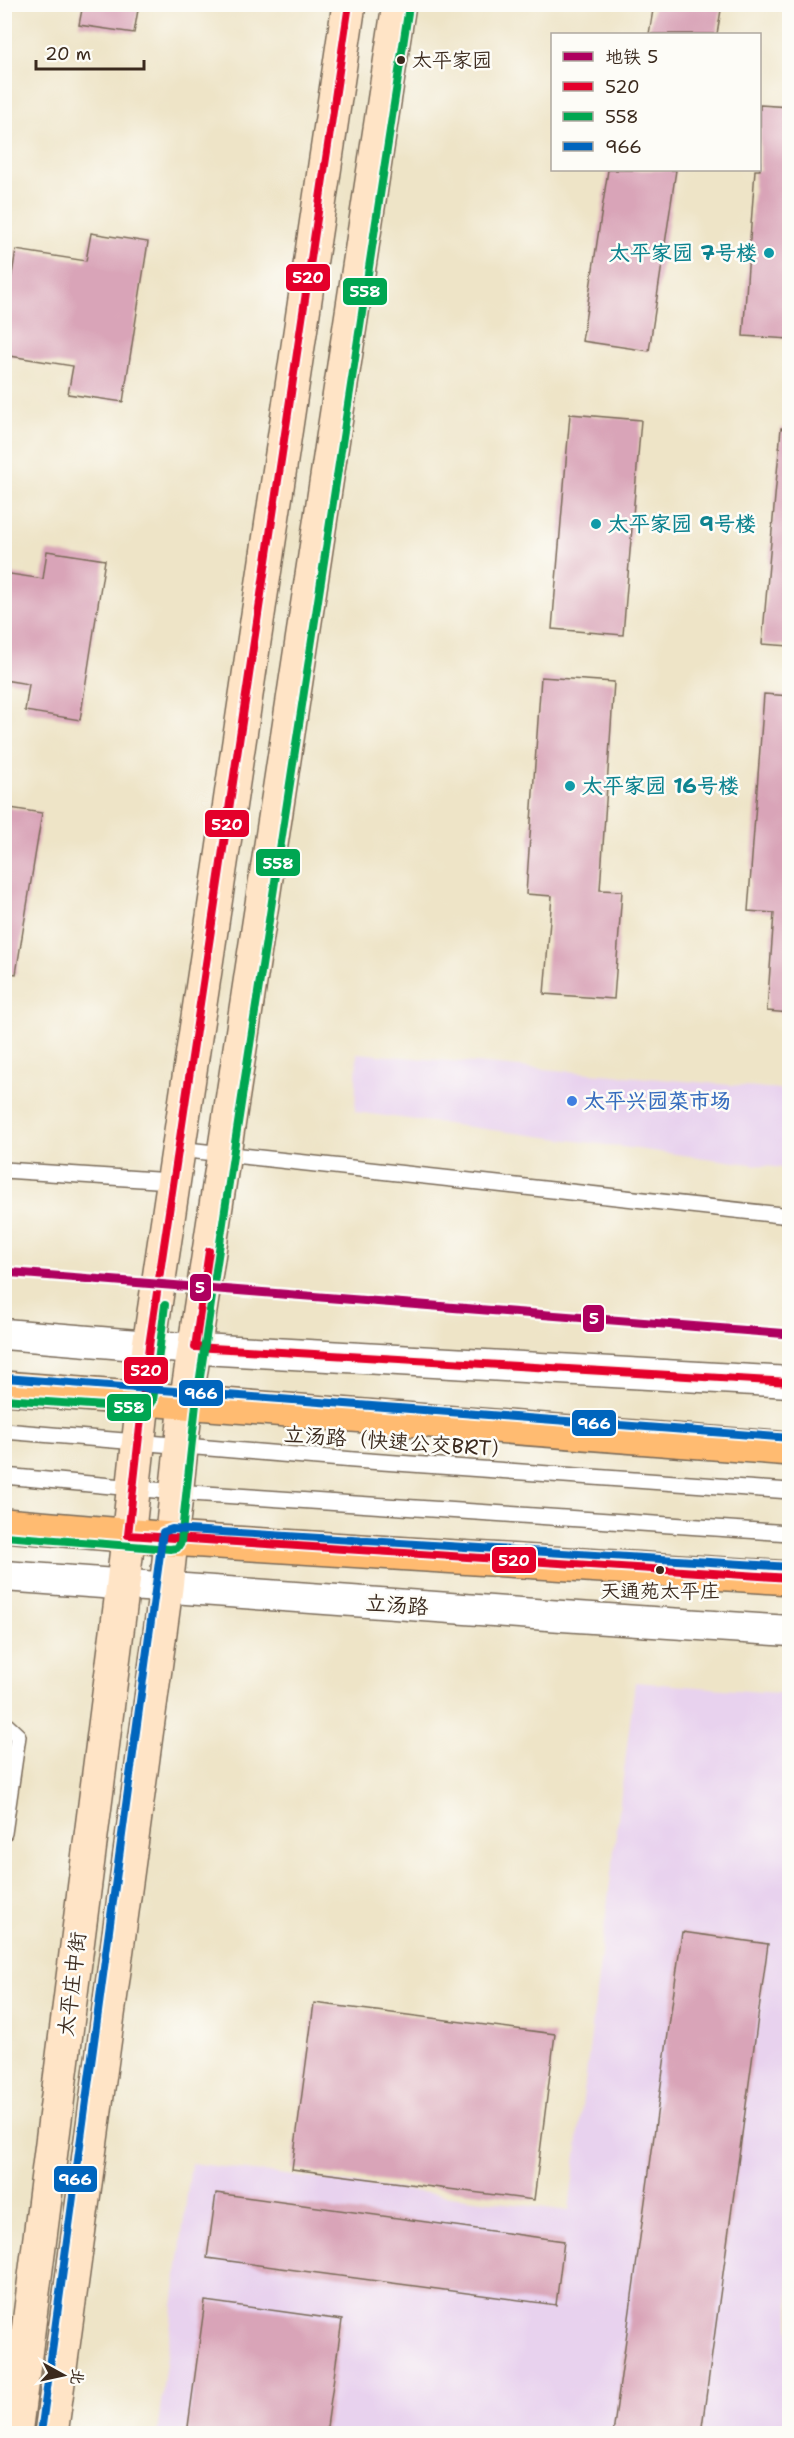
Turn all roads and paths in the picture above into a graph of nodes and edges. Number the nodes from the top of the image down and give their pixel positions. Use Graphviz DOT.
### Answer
graph roads {
  1 [pos="349,4"];
  2 [pos="399,4"];
  3 [pos="178,1149"];
  4 [pos="223,1154"];
  5 [pos="4,1170"];
  6 [pos="171,1181"];
  7 [pos="789,1216"];
  8 [pos="4,1334"];
  9 [pos="149,1346"];
  10 [pos="195,1347"];
  11 [pos="789,1382"];
  12 [pos="4,1388"];
  13 [pos="143,1400"];
  14 [pos="186,1403"];
  15 [pos="4,1431"];
  16 [pos="138,1442"];
  17 [pos="181,1446"];
  18 [pos="789,1449"];
  19 [pos="4,1476"];
  20 [pos="133,1488"];
  21 [pos="789,1491"];
  22 [pos="176,1492"];
  23 [pos="4,1525"];
  24 [pos="789,1533"];
  25 [pos="128,1534"];
  26 [pos="171,1539"];
  27 [pos="4,1576"];
  28 [pos="789,1578"];
  29 [pos="123,1584"];
  30 [pos="166,1588"];
  31 [pos="789,1631"];
  32 [pos="4,1723"];
  33 [pos="4,1833"];
  34 [pos="15,2433"];
  35 [pos="51,2433"];
  1 -- 3 [label="main road, 太平庄中街"];
  2 -- 4 [label="main road, 太平庄中街"];
  3 -- 4 [label="lane"];
  3 -- 9 [label="main road, 太平庄中街"];
  4 -- 7 [label="lane"];
  4 -- 10 [label="main road, 太平庄中街"];
  5 -- 6 [label="lane"];
  8 -- 9 [label="street"];
  9 -- 10 [label="street"];
  9 -- 13 [label="main road, 太平庄中街"];
  10 -- 11 [label="street"];
  10 -- 14 [label="main road, 太平庄中街"];
  12 -- 13 [label="main road"];
  13 -- 14 [label="main road"];
  13 -- 16 [label="main road, 太平庄中街"];
  14 -- 17 [label="main road, 太平庄中街"];
  14 -- 18 [label="main road"];
  15 -- 16 [label="lane, 立汤路（快速公交BRT）"];
  16 -- 17 [label="lane, 立汤路（快速公交BRT）"];
  16 -- 20 [label="main road, 太平庄中街"];
  17 -- 21 [label="lane, 立汤路（快速公交BRT）"];
  17 -- 22 [label="main road, 太平庄中街"];
  19 -- 20 [label="lane"];
  20 -- 22 [label="lane"];
  20 -- 25 [label="main road, 太平庄中街"];
  22 -- 24 [label="lane"];
  22 -- 26 [label="main road, 太平庄中街"];
  23 -- 25 [label="main road"];
  25 -- 26 [label="main road"];
  25 -- 29 [label="main road, 太平庄中街"];
  26 -- 28 [label="main road"];
  26 -- 30 [label="main road, 太平庄中街"];
  27 -- 29 [label="street, 立汤路"];
  29 -- 30 [label="street, 立汤路"];
  29 -- 34 [label="main road, 太平庄中街"];
  30 -- 31 [label="street, 立汤路"];
  30 -- 35 [label="main road, 太平庄中街"];
  32 -- 33 [label="lane"];
}
